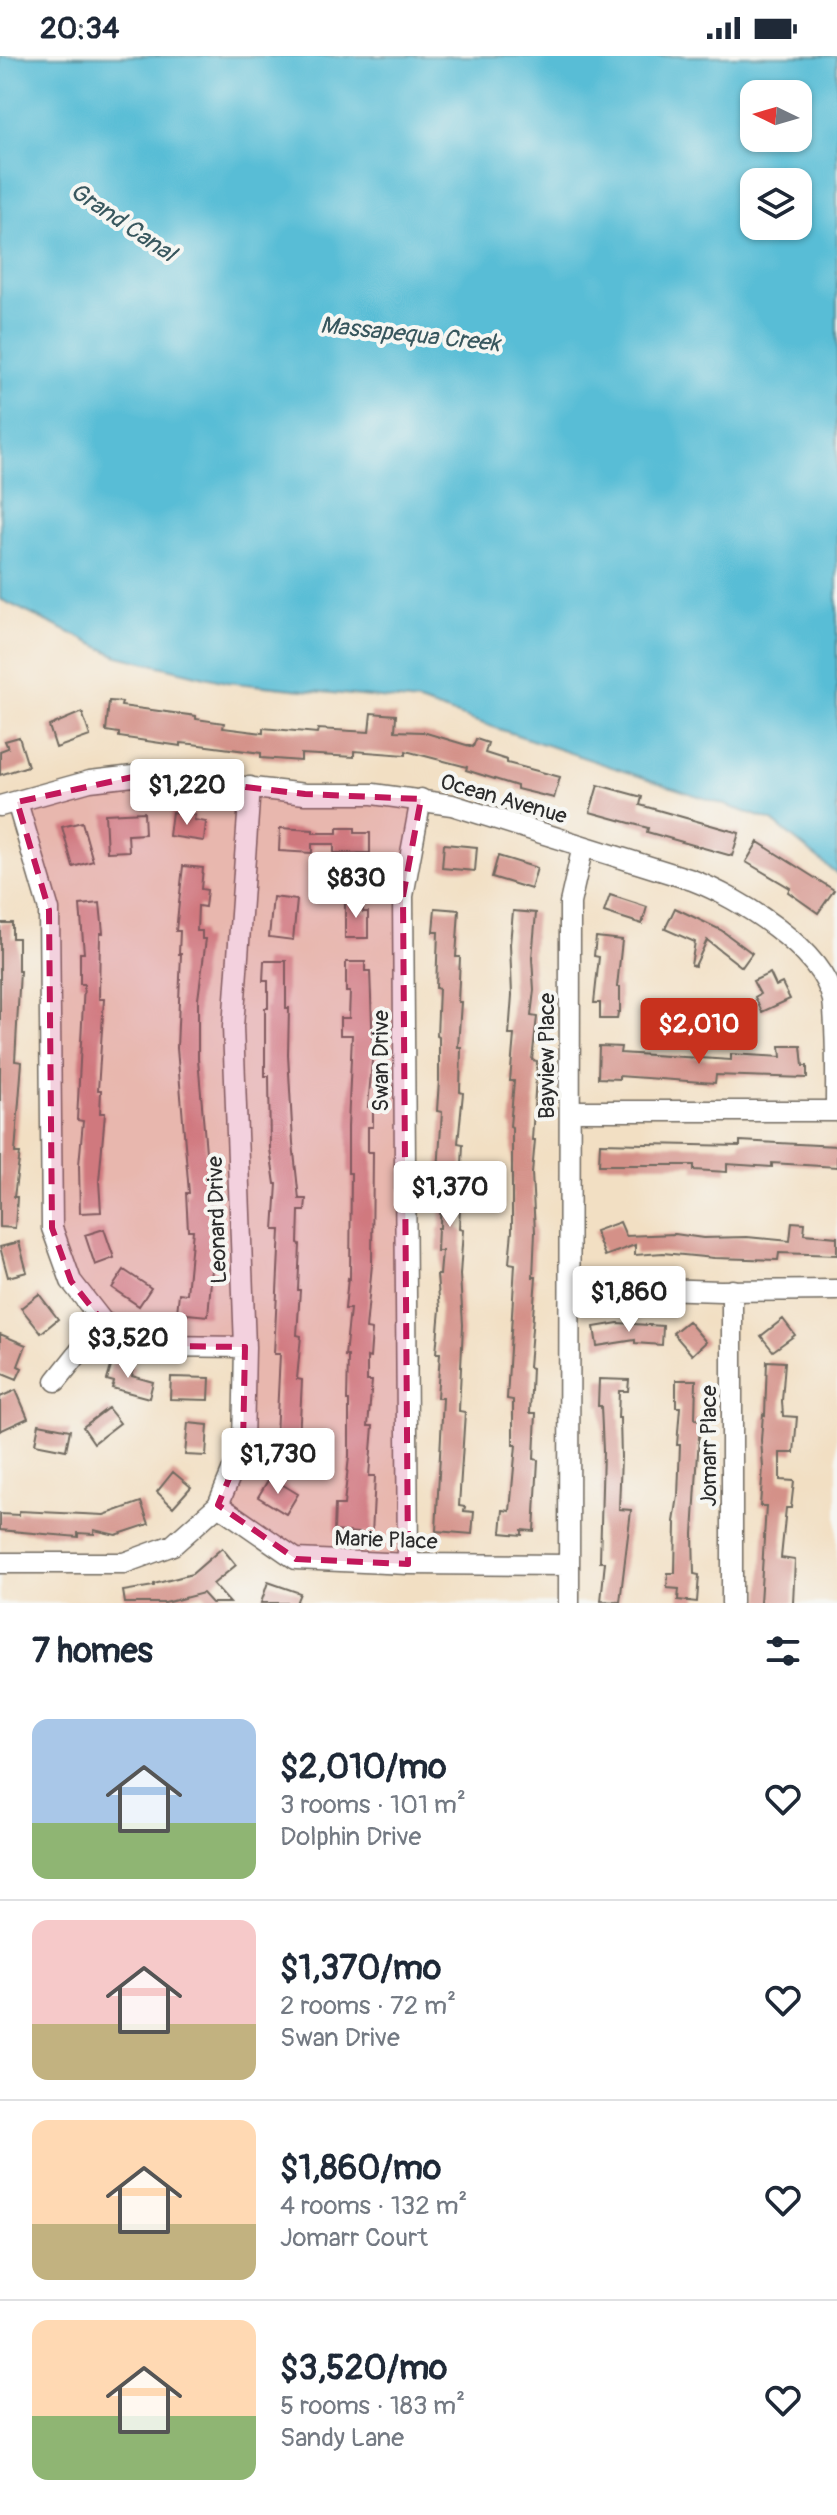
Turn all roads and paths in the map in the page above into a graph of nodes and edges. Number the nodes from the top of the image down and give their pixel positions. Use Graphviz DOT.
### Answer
graph roads {
  1 [pos="250,787"];
  2 [pos="421,799"];
  3 [pos="9,804"];
  4 [pos="583,846"];
  5 [pos="570,1111"];
  6 [pos="836,1111"];
  7 [pos="570,1286"];
  8 [pos="732,1290"];
  9 [pos="837,1290"];
  10 [pos="103,1322"];
  11 [pos="245,1347"];
  12 [pos="56,1381"];
  13 [pos="218,1505"];
  14 [pos="0,1563"];
  15 [pos="408,1564"];
  16 [pos="569,1565"];
  17 [pos="569,1603"];
  18 [pos="732,1603"];
  1 -- 2 [label="street, Ocean Avenue"];
  1 -- 3 [label="street, Ocean Avenue"];
  1 -- 11 [label="street, Leonard Drive"];
  2 -- 4 [label="street, Ocean Avenue"];
  2 -- 15 [label="street, Swan Drive"];
  3 -- 10 [label="street"];
  4 -- 5 [label="street, Bayview Place"];
  4 -- 6 [label="street, Ocean Avenue"];
  5 -- 6 [label="street"];
  5 -- 7 [label="street, Bayview Place"];
  7 -- 8 [label="street"];
  7 -- 16 [label="street, Bayview Place"];
  8 -- 9 [label="street"];
  8 -- 18 [label="street, Jomarr Place"];
  10 -- 11 [label="street"];
  10 -- 12 [label="street"];
  11 -- 13 [label="street, Leonard Drive"];
  13 -- 14 [label="street, Leonard Drive"];
  13 -- 15 [label="street, Marie Place"];
  15 -- 16 [label="street, Marie Place"];
  16 -- 17 [label="street, Bayview Place"];
}
